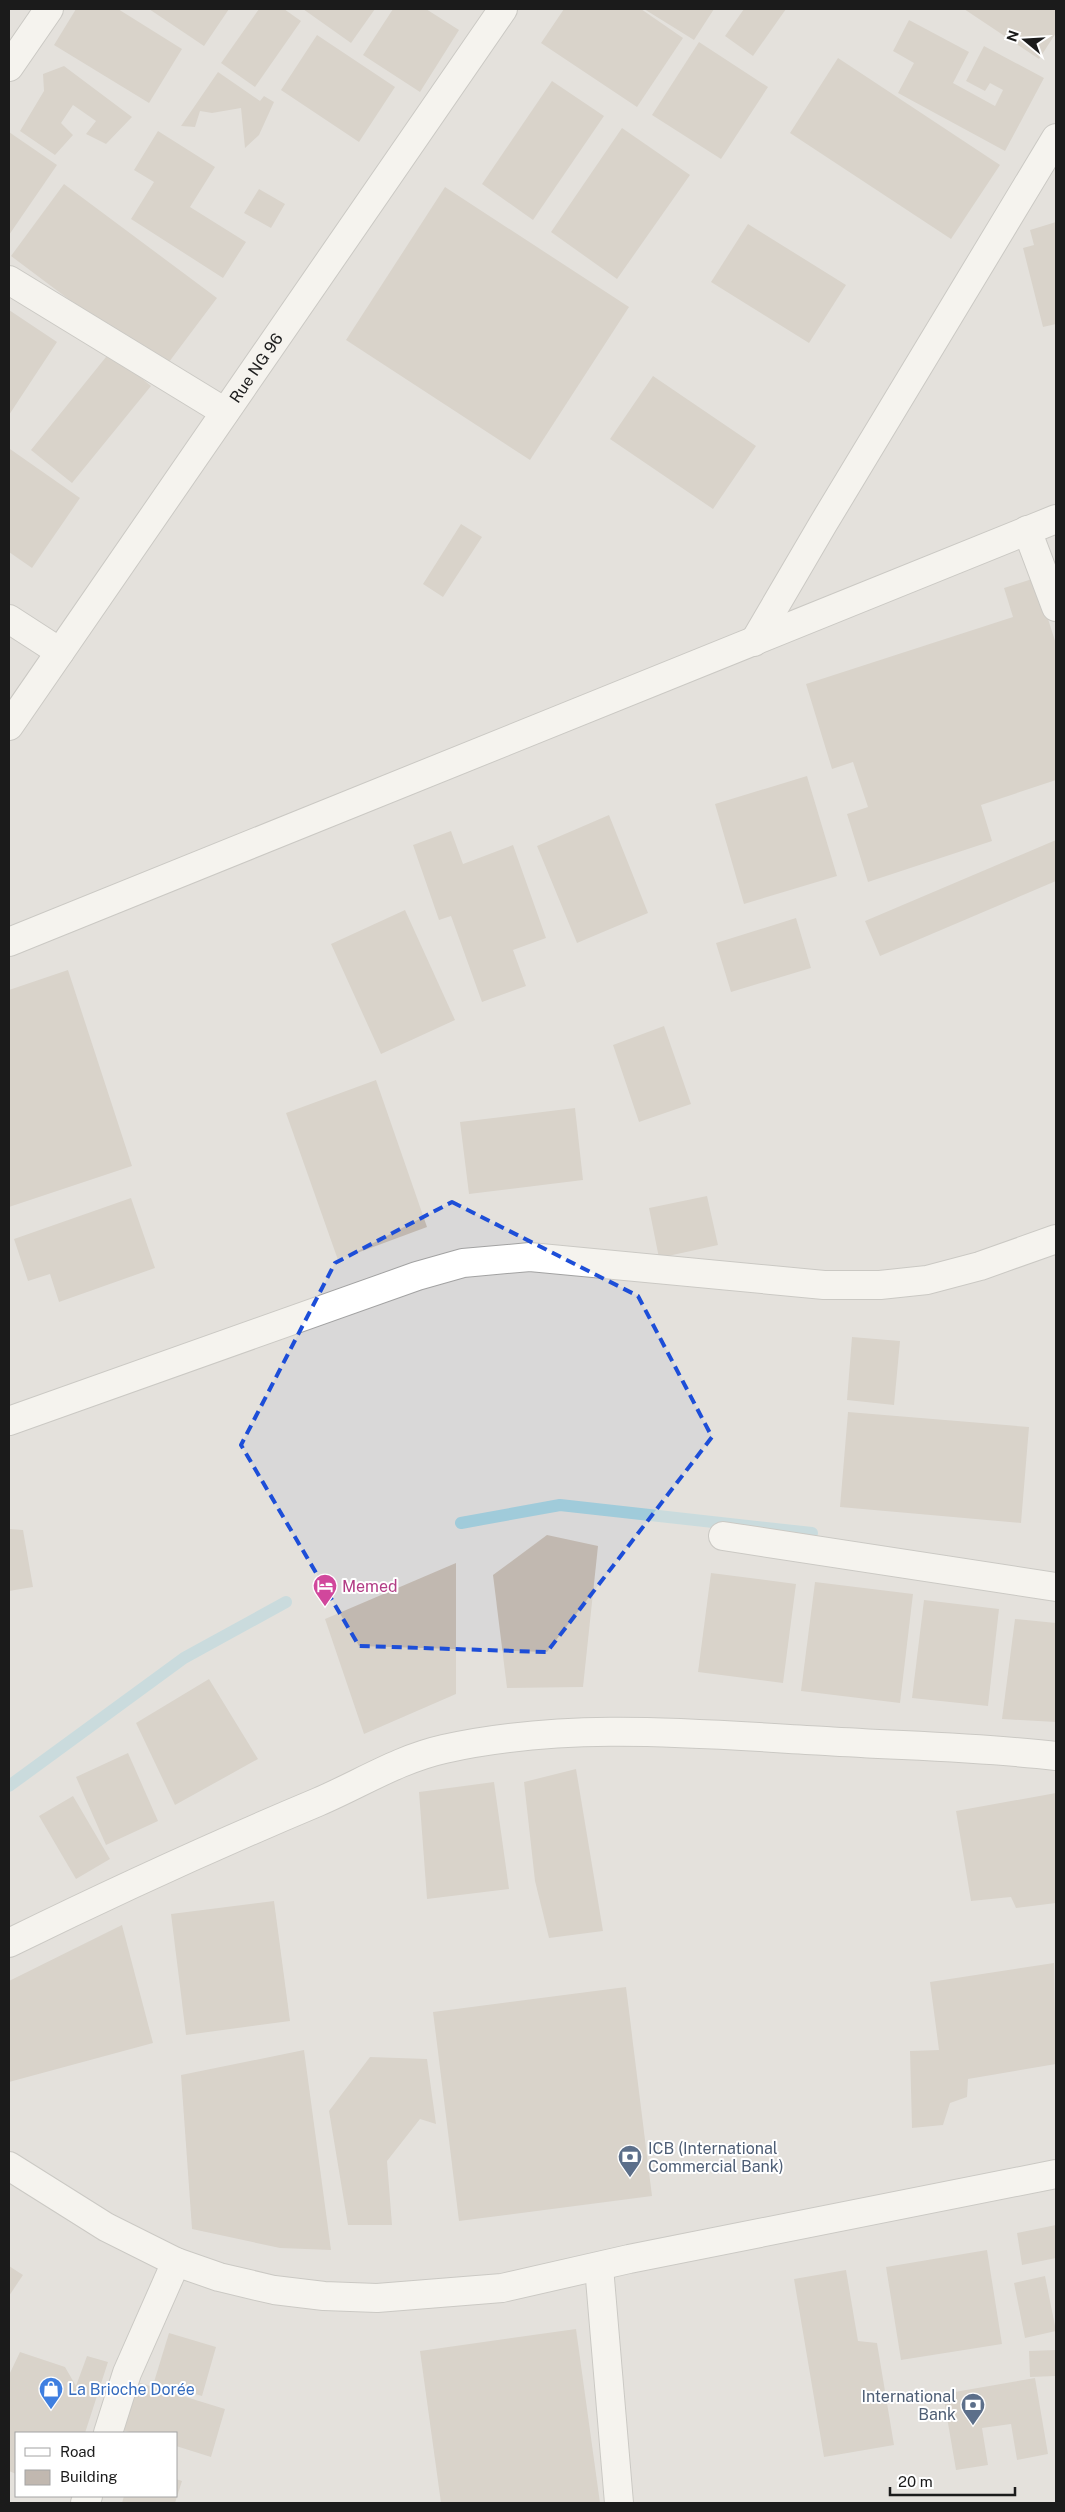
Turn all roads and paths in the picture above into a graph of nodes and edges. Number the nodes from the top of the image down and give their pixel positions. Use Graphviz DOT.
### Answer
graph roads {
  1 [pos="49,9"];
  2 [pos="503,9"];
  3 [pos="9,66"];
  4 [pos="1052,152"];
  5 [pos="9,280"];
  6 [pos="225,412"];
  7 [pos="1056,519"];
  8 [pos="1027,530"];
  9 [pos="1056,607"];
  10 [pos="9,619"];
  11 [pos="754,642"];
  12 [pos="60,652"];
  13 [pos="9,726"];
  14 [pos="9,942"];
  15 [pos="1056,1239"];
  16 [pos="9,1421"];
  17 [pos="723,1536"];
  18 [pos="1056,1587"];
  19 [pos="1056,1756"];
  20 [pos="9,1943"];
  21 [pos="9,2166"];
  22 [pos="1056,2174"];
  23 [pos="176,2262"];
  24 [pos="599,2266"];
  25 [pos="108,2432"];
  26 [pos="619,2503"];
  1 -- 3 [label="street"];
  2 -- 6 [label="street, Rue NG 96"];
  4 -- 11 [label="street"];
  5 -- 6 [label="street"];
  6 -- 12 [label="street, Rue NG 96"];
  7 -- 8 [label="street"];
  8 -- 9 [label="street"];
  8 -- 11 [label="street"];
  10 -- 12 [label="street"];
  11 -- 14 [label="street"];
  12 -- 13 [label="street, Rue NG 96"];
  15 -- 16 [label="street"];
  17 -- 18 [label="street"];
  19 -- 20 [label="street"];
  21 -- 23 [label="street"];
  22 -- 24 [label="street"];
  23 -- 24 [label="street"];
  23 -- 25 [label="street"];
  24 -- 26 [label="street"];
}
